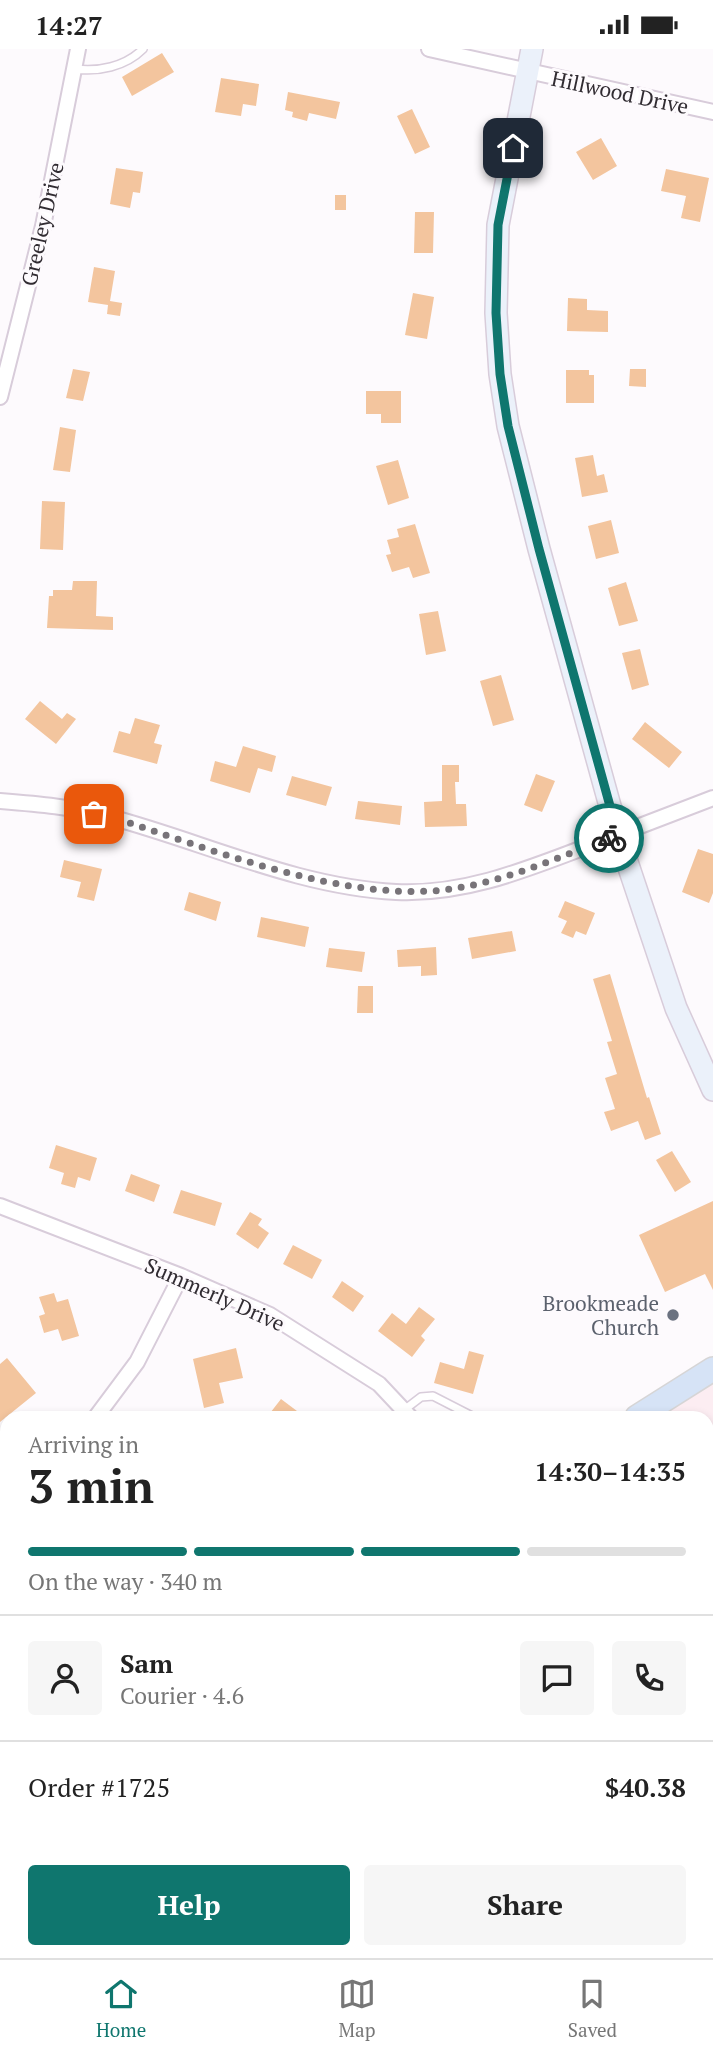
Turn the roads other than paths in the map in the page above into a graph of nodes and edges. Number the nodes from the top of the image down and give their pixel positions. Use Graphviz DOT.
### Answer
graph roads {
  1 [pos="78,49"];
  2 [pos="142,49"];
  3 [pos="429,49"];
  4 [pos="532,49"];
  5 [pos="74,69"];
  6 [pos="527,72"];
  7 [pos="713,112"];
  8 [pos="0,397"];
  9 [pos="713,798"];
  10 [pos="0,801"];
  11 [pos="618,835"];
  12 [pos="713,1090"];
  13 [pos="0,1206"];
  14 [pos="181,1276"];
  15 [pos="713,1369"];
  16 [pos="100,1411"];
  17 [pos="404,1411"];
  18 [pos="409,1411"];
  19 [pos="463,1411"];
  20 [pos="646,1411"];
  1 -- 5 [label="street, Greeley Drive"];
  2 -- 5 [label="lane"];
  3 -- 6 [label="street, Hillwood Drive"];
  4 -- 6 [label="street"];
  5 -- 8 [label="street, Greeley Drive"];
  6 -- 7 [label="street, Hillwood Drive"];
  6 -- 11 [label="street"];
  9 -- 11 [label="street"];
  10 -- 11 [label="street"];
  11 -- 12 [label="street"];
  13 -- 14 [label="street, Summerly Drive"];
  14 -- 16 [label="street"];
  14 -- 17 [label="street, Summerly Drive"];
  15 -- 20 [label="main road"];
  18 -- 19 [label="lane"];
}
